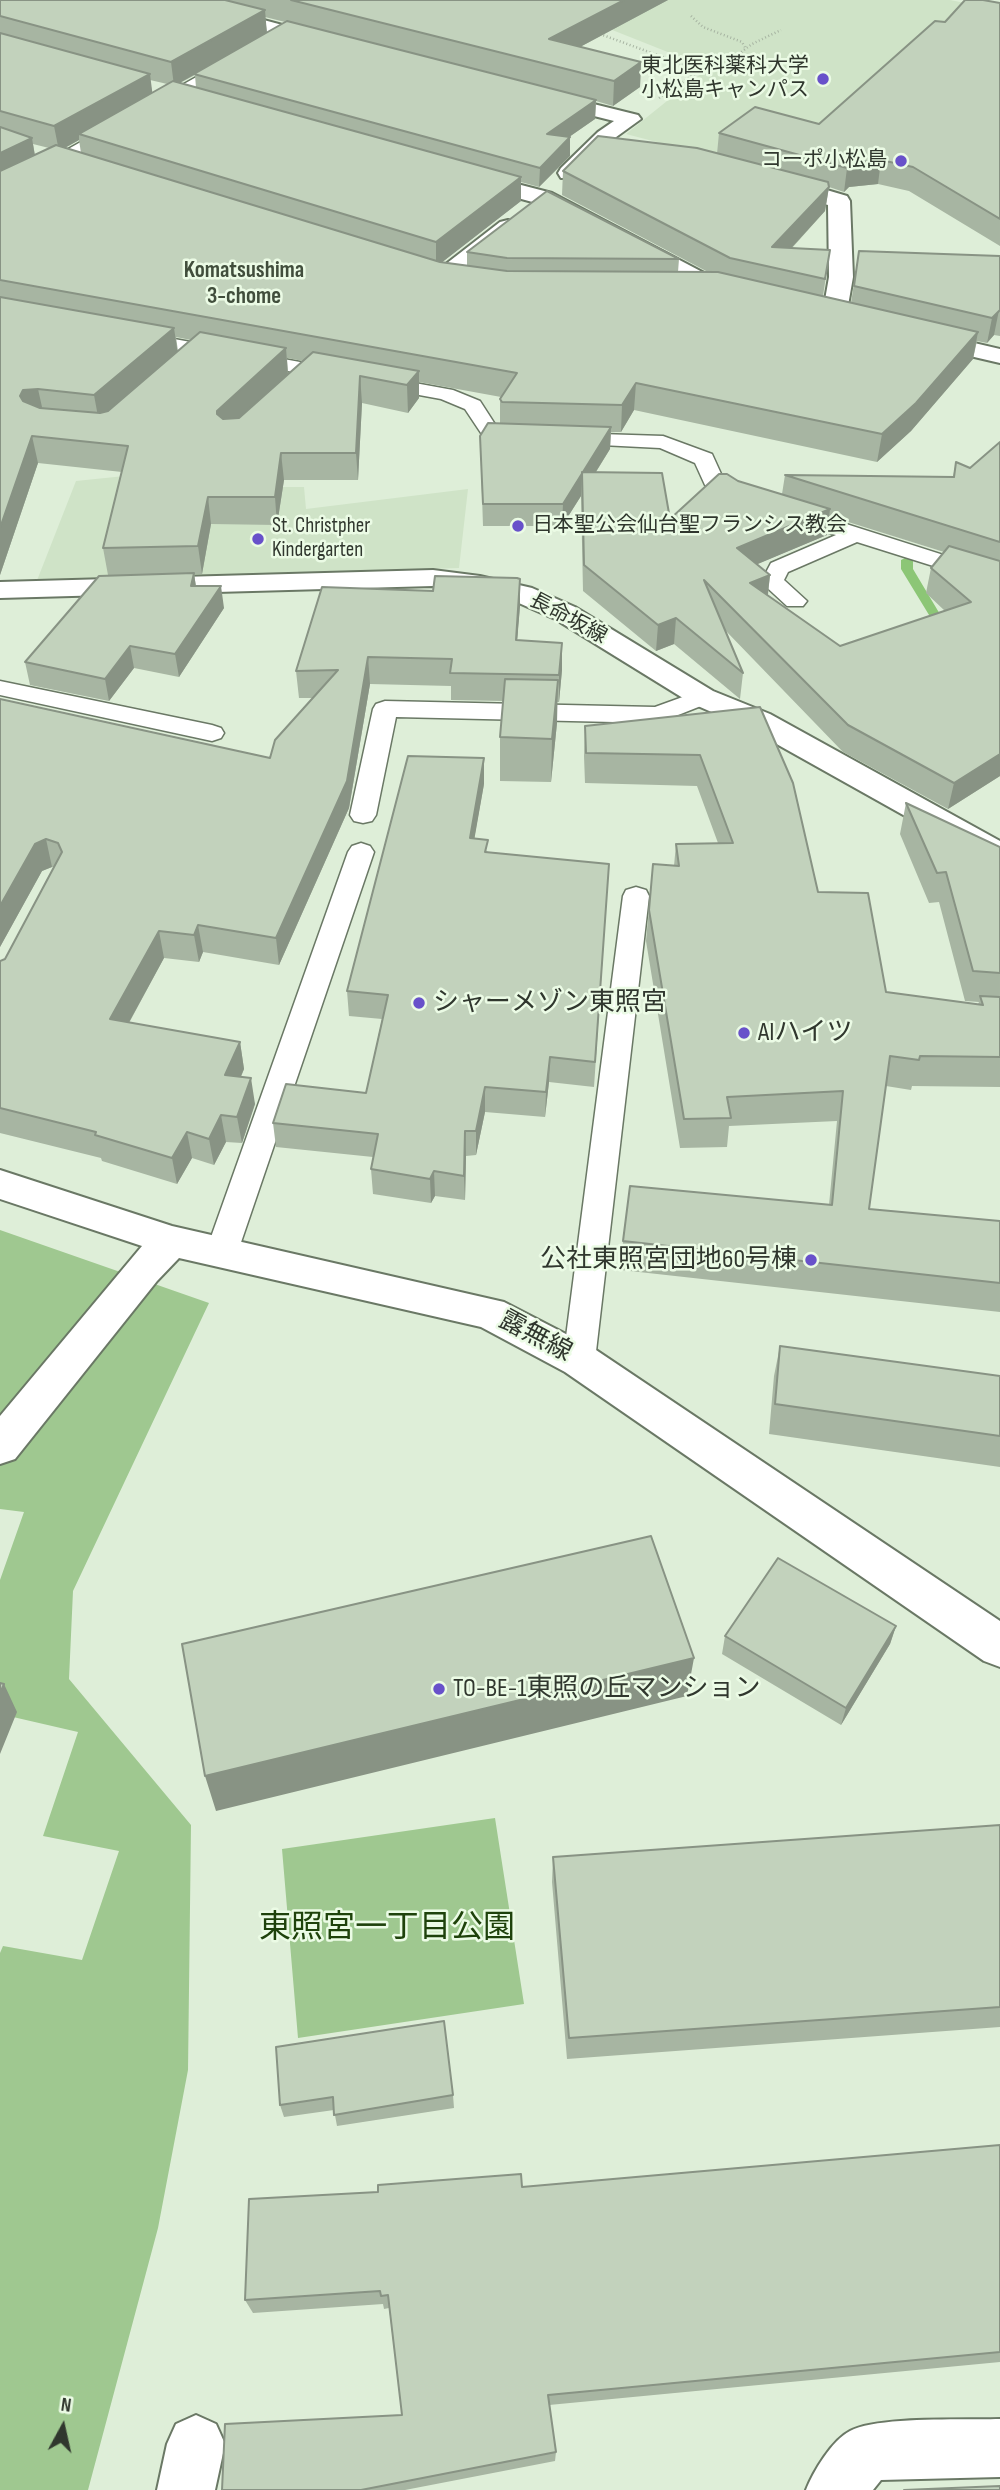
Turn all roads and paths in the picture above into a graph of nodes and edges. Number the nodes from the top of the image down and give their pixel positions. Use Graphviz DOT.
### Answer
graph roads {
  1 [pos="167,0"];
  2 [pos="691,16"];
  3 [pos="781,30"];
  4 [pos="285,32"];
  5 [pos="598,33"];
  6 [pos="338,46"];
  7 [pos="746,49"];
  8 [pos="698,70"];
  9 [pos="145,88"];
  10 [pos="524,93"];
  11 [pos="172,95"];
  12 [pos="198,103"];
  13 [pos="631,119"];
  14 [pos="605,136"];
  15 [pos="631,142"];
  16 [pos="24,150"];
  17 [pos="60,161"];
  18 [pos="86,170"];
  19 [pos="451,173"];
  20 [pos="759,177"];
  21 [pos="0,191"];
  22 [pos="544,198"];
  23 [pos="414,271"];
  24 [pos="441,279"];
  25 [pos="467,283"];
  26 [pos="678,290"];
  27 [pos="719,290"];
  28 [pos="757,299"];
  29 [pos="808,311"];
  30 [pos="834,317"];
  31 [pos="858,323"];
  32 [pos="895,331"];
  33 [pos="120,335"];
  34 [pos="200,349"];
  35 [pos="1000,356"];
  36 [pos="179,367"];
  37 [pos="310,369"];
  38 [pos="291,387"];
  39 [pos="855,535"];
  40 [pos="1000,580"];
  41 [pos="0,590"];
  42 [pos="795,601"];
  43 [pos="0,688"];
  44 [pos="702,697"];
  45 [pos="212,733"];
  46 [pos="363,815"];
  47 [pos="361,852"];
  48 [pos="1000,855"];
  49 [pos="636,896"];
  50 [pos="0,1184"];
  51 [pos="171,1241"];
  52 [pos="221,1254"];
  53 [pos="579,1360"];
  54 [pos="0,1446"];
  55 [pos="1000,1646"];
  56 [pos="1000,2448"];
  57 [pos="835,2490"];
  1 -- 4 [label="street"];
  2 -- 7 [label="path"];
  3 -- 7 [label="path"];
  4 -- 6 [label="street"];
  4 -- 11 [label="lane"];
  5 -- 8 [label="path"];
  7 -- 8 [label="path"];
  8 -- 13 [label="path"];
  9 -- 11 [label="street"];
  10 -- 13 [label="street"];
  11 -- 12 [label="street"];
  11 -- 17 [label="lane"];
  13 -- 14 [label="street"];
  14 -- 15 [label="street"];
  14 -- 22 [label="street"];
  16 -- 17 [label="street"];
  17 -- 18 [label="street"];
  17 -- 21 [label="lane"];
  19 -- 22 [label="street"];
  20 -- 30 [label="street"];
  22 -- 24 [label="street"];
  22 -- 27 [label="street"];
  23 -- 24 [label="street"];
  24 -- 25 [label="street"];
  26 -- 27 [label="street"];
  27 -- 28 [label="street"];
  29 -- 30 [label="street"];
  30 -- 31 [label="street"];
  32 -- 35 [label="street"];
  33 -- 34 [label="lane"];
  34 -- 36 [label="lane"];
  34 -- 37 [label="lane"];
  37 -- 38 [label="lane"];
  37 -- 39 [label="lane"];
  39 -- 40 [label="lane"];
  39 -- 42 [label="lane"];
  41 -- 44 [label="street, 長命坂線"];
  43 -- 45 [label="lane"];
  44 -- 46 [label="lane"];
  44 -- 48 [label="street, 長命坂線"];
  47 -- 52 [label="lane"];
  49 -- 53 [label="lane"];
  50 -- 51 [label="street, 露無線"];
  51 -- 52 [label="street, 露無線"];
  51 -- 54 [label="street"];
  52 -- 53 [label="street, 露無線"];
  53 -- 55 [label="street, 露無線"];
  56 -- 57 [label="street"];
}
